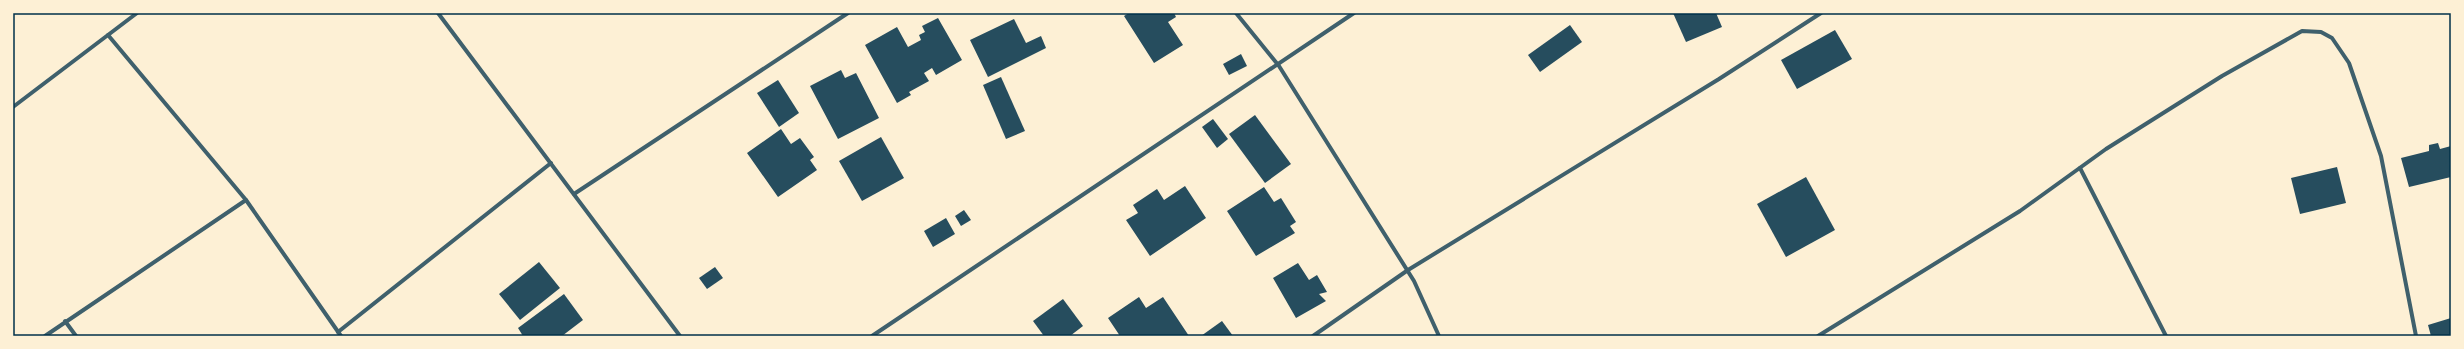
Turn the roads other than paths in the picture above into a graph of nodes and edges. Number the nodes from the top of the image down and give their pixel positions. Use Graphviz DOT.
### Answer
graph roads {
  1 [pos="137,13"];
  2 [pos="438,13"];
  3 [pos="848,13"];
  4 [pos="1236,13"];
  5 [pos="1354,13"];
  6 [pos="1820,13"];
  7 [pos="108,35"];
  8 [pos="1279,66"];
  9 [pos="13,107"];
  10 [pos="551,163"];
  11 [pos="2080,168"];
  12 [pos="574,194"];
  13 [pos="246,200"];
  14 [pos="1408,270"];
  15 [pos="65,321"];
  16 [pos="338,332"];
  17 [pos="45,336"];
  18 [pos="76,336"];
  19 [pos="341,336"];
  20 [pos="680,336"];
  21 [pos="872,336"];
  22 [pos="1313,336"];
  23 [pos="1439,336"];
  24 [pos="1818,336"];
  25 [pos="2166,336"];
  26 [pos="2416,336"];
  1 -- 7 [label="street"];
  2 -- 10 [label="street"];
  3 -- 12 [label="street"];
  4 -- 8 [label="street"];
  5 -- 8 [label="street"];
  6 -- 14 [label="street"];
  7 -- 9 [label="street"];
  7 -- 13 [label="street"];
  8 -- 14 [label="street"];
  8 -- 21 [label="street"];
  10 -- 12 [label="street"];
  10 -- 16 [label="street"];
  11 -- 24 [label="street"];
  11 -- 25 [label="street"];
  11 -- 26 [label="street"];
  12 -- 20 [label="street"];
  13 -- 15 [label="street"];
  13 -- 16 [label="street"];
  14 -- 22 [label="street"];
  14 -- 23 [label="street"];
  15 -- 17 [label="street"];
  15 -- 18 [label="street"];
  16 -- 19 [label="street"];
}
